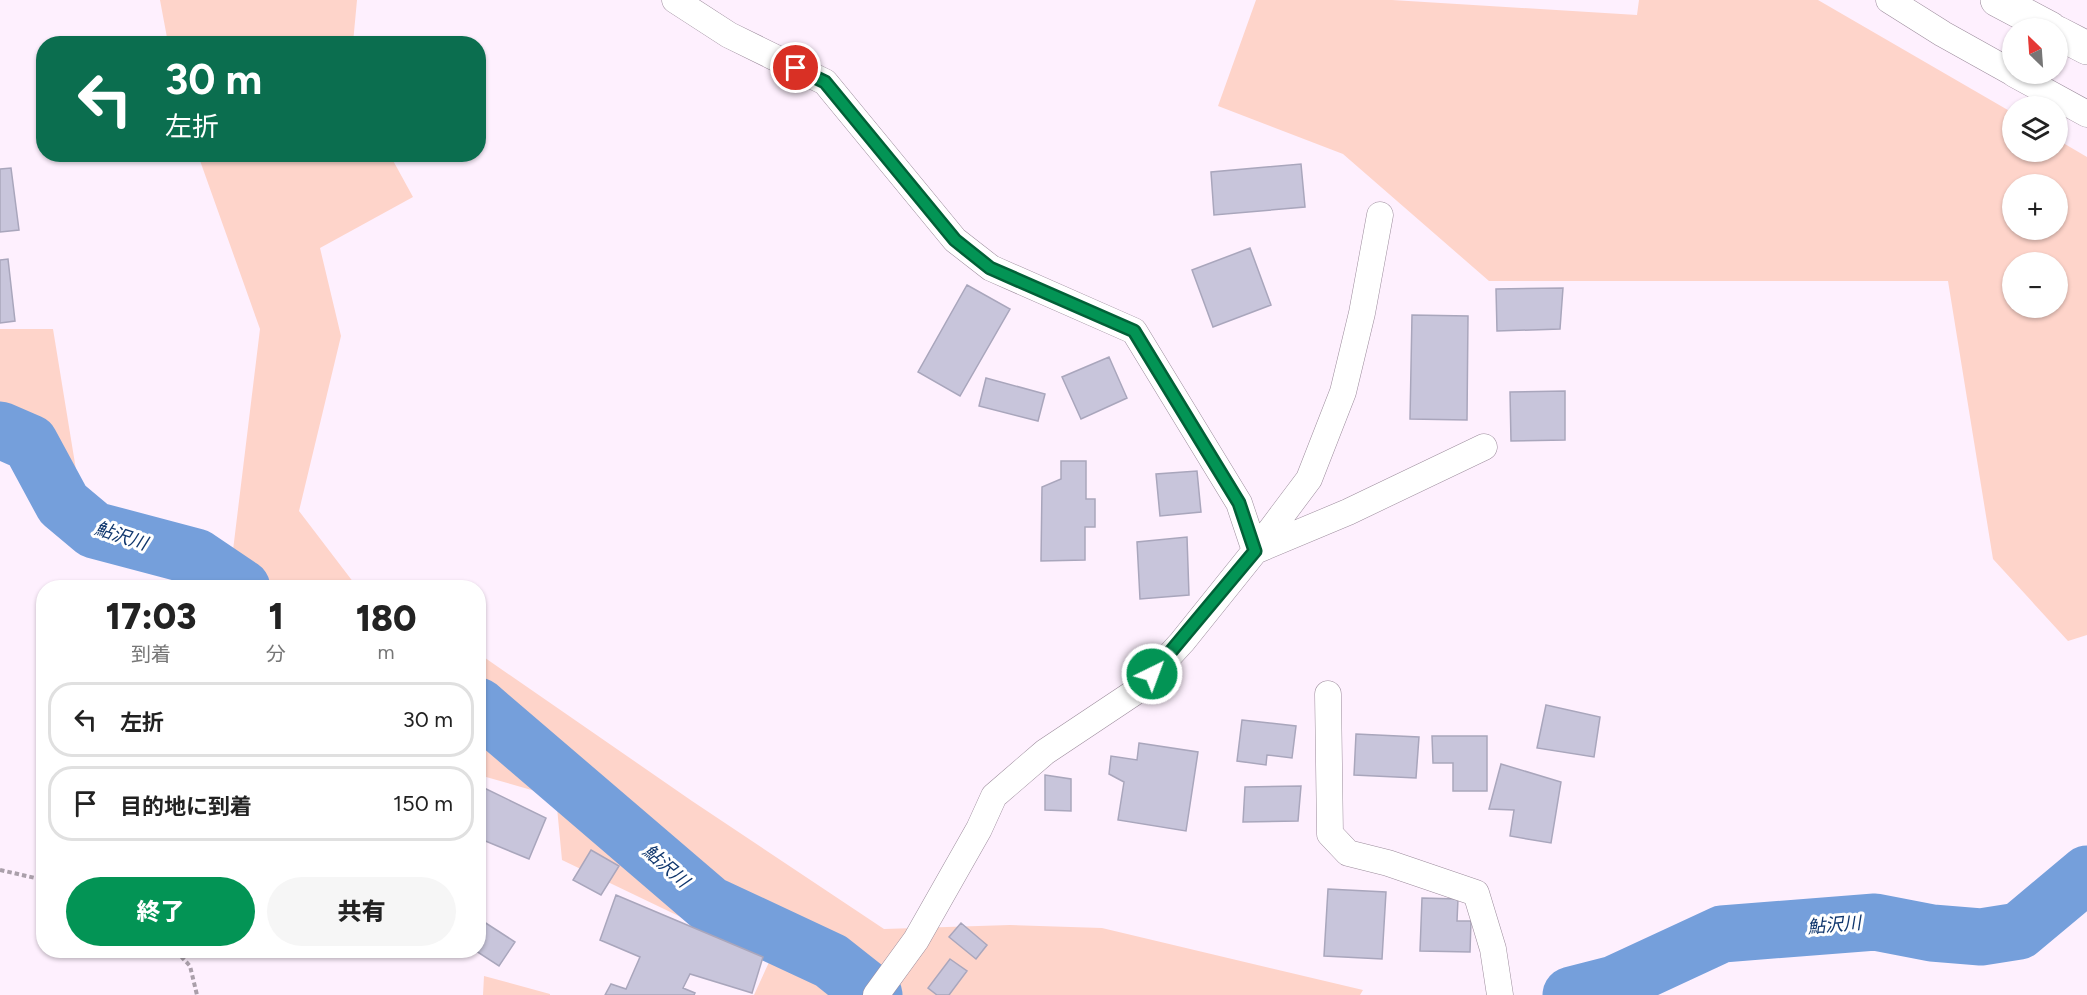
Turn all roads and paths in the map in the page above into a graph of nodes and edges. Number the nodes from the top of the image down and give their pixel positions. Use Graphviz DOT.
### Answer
graph roads {
  1 [pos="675,0"];
  2 [pos="1888,0"];
  3 [pos="1997,0"];
  4 [pos="2030,18"];
  5 [pos="2068,38"];
  6 [pos="2087,48"];
  7 [pos="2002,66"];
  8 [pos="2034,84"];
  9 [pos="2087,114"];
  10 [pos="1380,215"];
  11 [pos="1484,447"];
  12 [pos="1255,551"];
  13 [pos="1328,694"];
  14 [pos="0,870"];
  15 [pos="36,877"];
  16 [pos="183,958"];
  17 [pos="1499,986"];
  18 [pos="880,989"];
  19 [pos="197,995"];
  1 -- 12 [label="street"];
  2 -- 7 [label="street"];
  3 -- 4 [label="highway"];
  5 -- 6 [label="highway"];
  8 -- 9 [label="street"];
  10 -- 12 [label="street"];
  11 -- 12 [label="street"];
  12 -- 18 [label="street"];
  13 -- 17 [label="street"];
  14 -- 15 [label="path"];
  16 -- 19 [label="path"];
}
